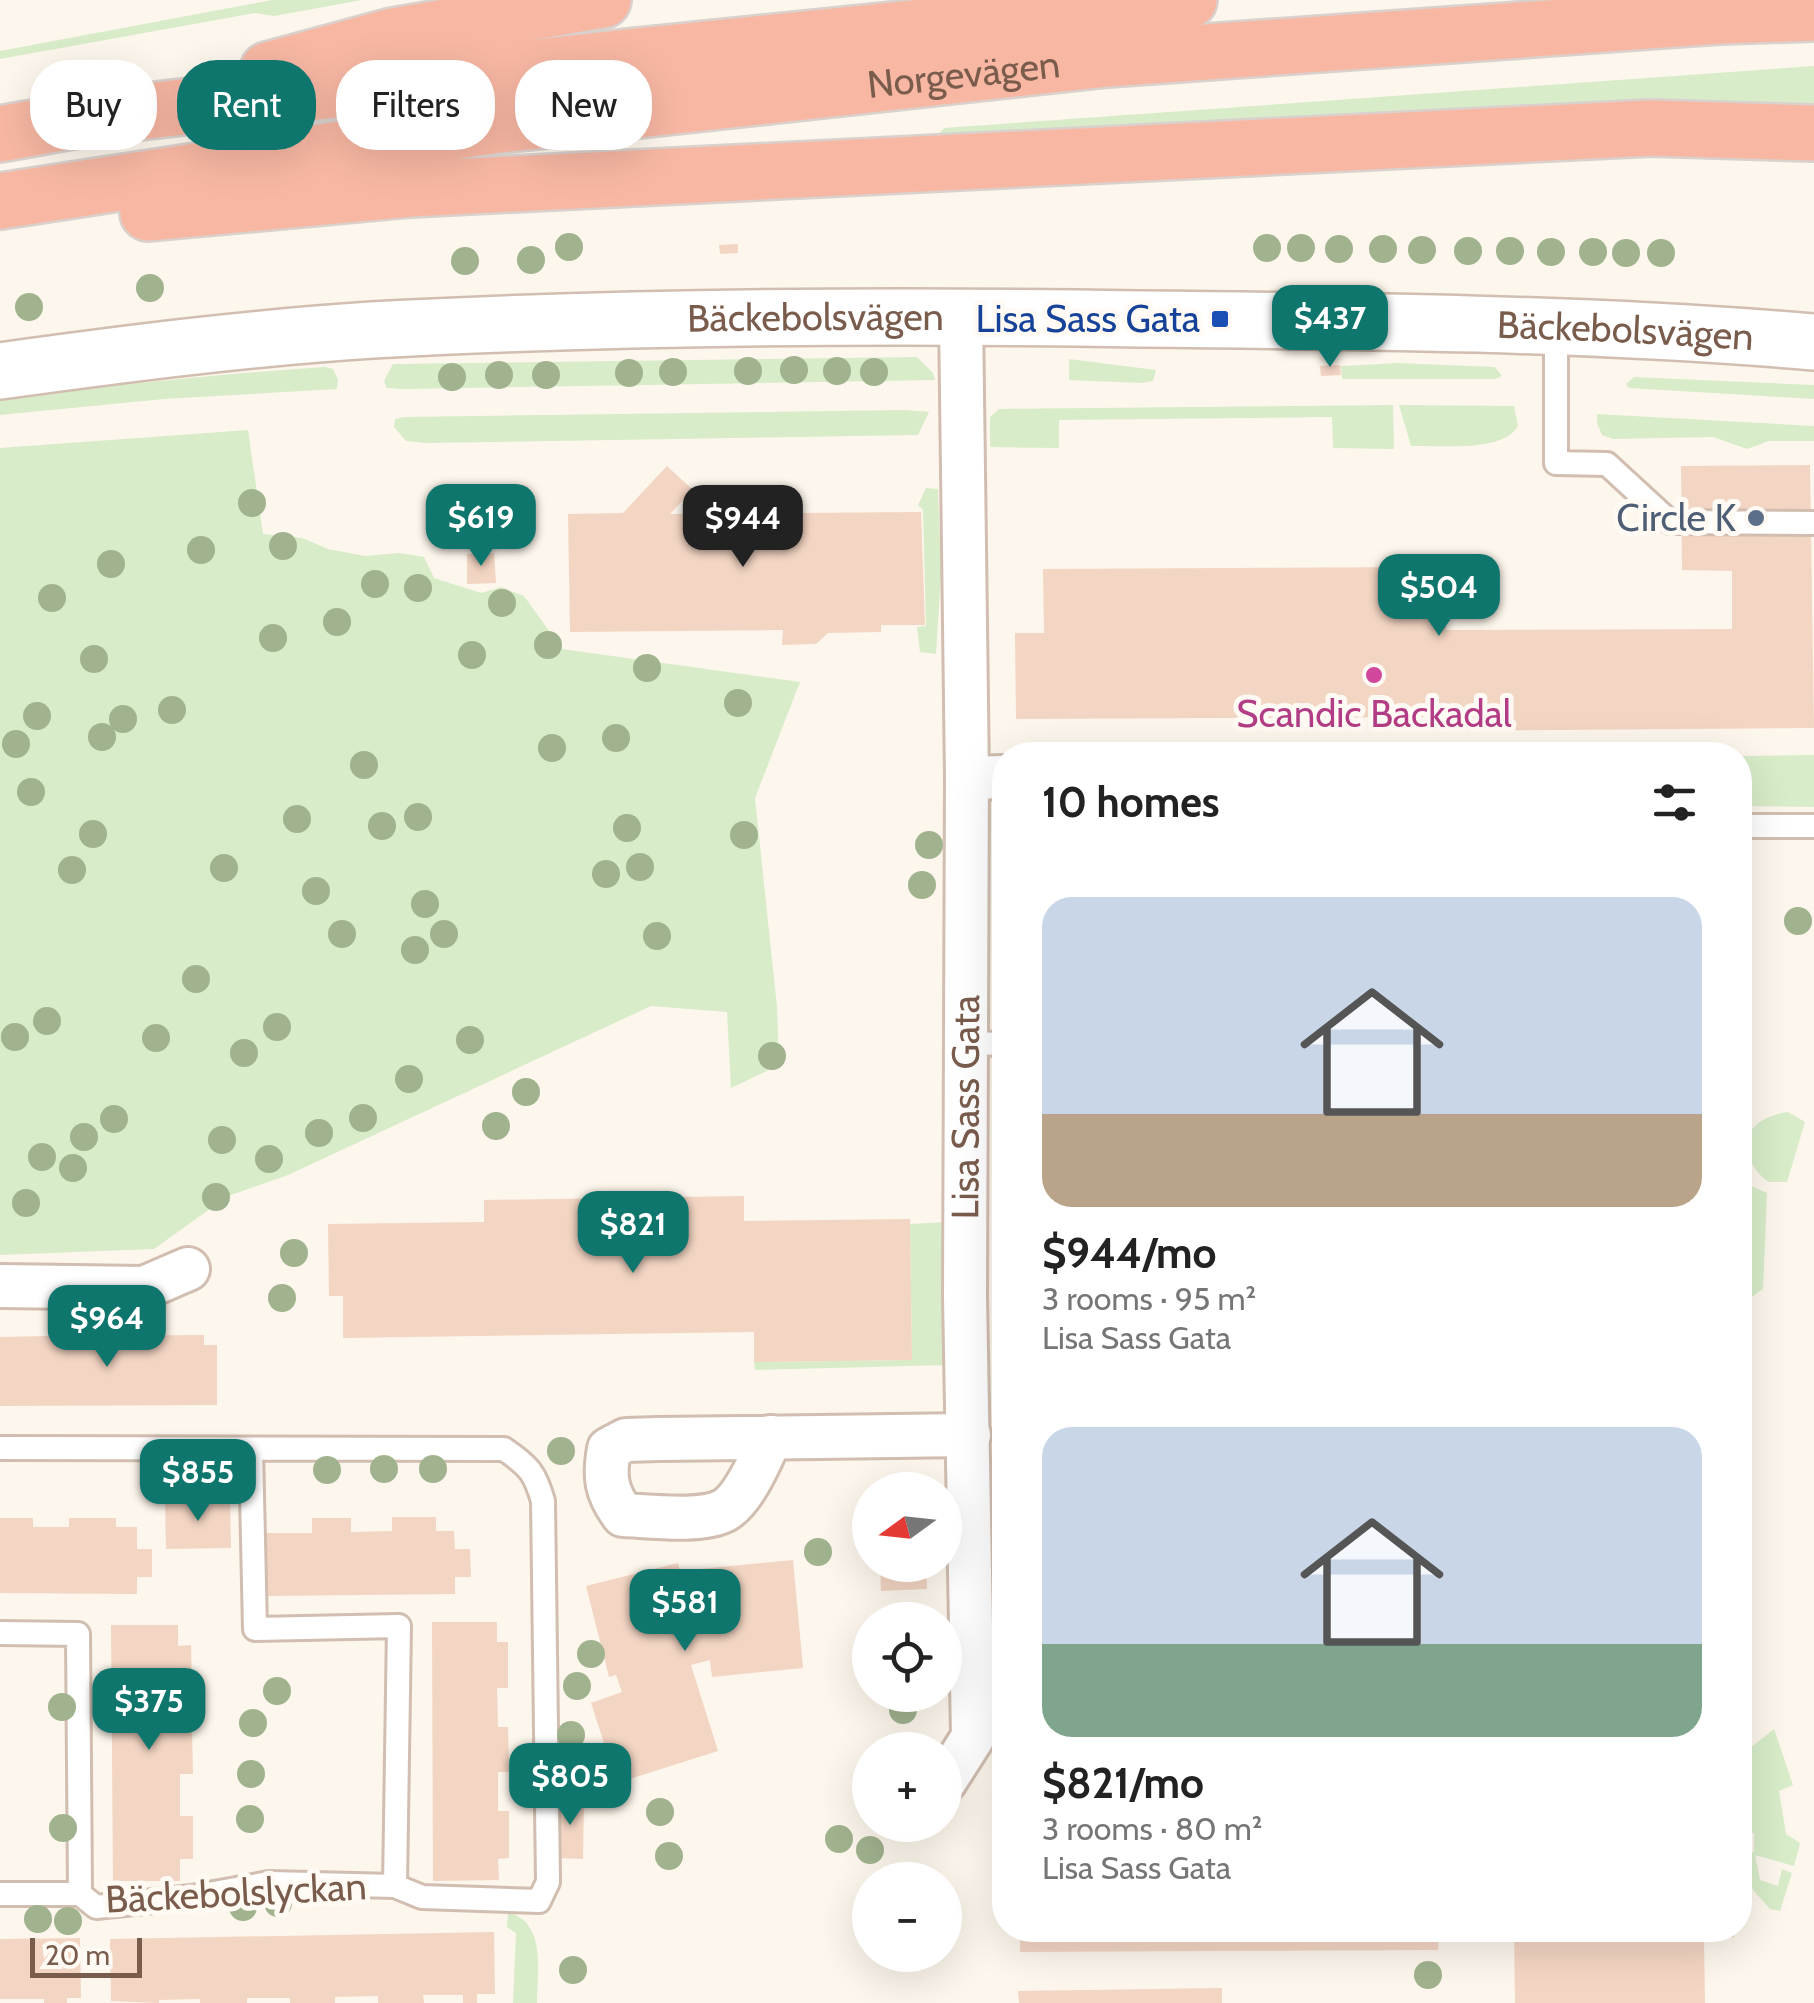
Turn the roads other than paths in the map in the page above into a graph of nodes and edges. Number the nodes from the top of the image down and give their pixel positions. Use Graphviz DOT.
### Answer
graph roads {
  1 [pos="603,0"];
  2 [pos="1190,0"];
  3 [pos="1814,13"];
  4 [pos="157,100"];
  5 [pos="157,110"];
  6 [pos="30,129"];
  7 [pos="0,134"];
  8 [pos="1814,134"];
  9 [pos="0,201"];
  10 [pos="0,212"];
  11 [pos="961,316"];
  12 [pos="1556,326"];
  13 [pos="1814,342"];
  14 [pos="0,370"];
  15 [pos="1814,523"];
  16 [pos="986,778"];
  17 [pos="1752,826"];
  18 [pos="1814,826"];
  19 [pos="984,1044"];
  20 [pos="188,1269"];
  21 [pos="0,1286"];
  22 [pos="968,1435"];
  23 [pos="772,1438"];
  24 [pos="0,1448"];
  25 [pos="251,1450"];
  26 [pos="0,1633"];
  27 [pos="962,1754"];
  28 [pos="395,1886"];
  29 [pos="0,1894"];
  30 [pos="80,1894"];
  1 -- 4 [label="highway"];
  2 -- 5 [label="highway, Norgevägen"];
  3 -- 9 [label="highway, Norgevägen"];
  6 -- 7 [label="highway, Norgevägen"];
  8 -- 10 [label="highway"];
  11 -- 12 [label="street, Bäckebolsvägen"];
  11 -- 14 [label="street, Bäckebolsvägen"];
  11 -- 16 [label="street, Lisa Sass Gata"];
  12 -- 13 [label="street, Bäckebolsvägen"];
  12 -- 15 [label="lane"];
  16 -- 19 [label="street, Lisa Sass Gata"];
  17 -- 18 [label="lane"];
  19 -- 22 [label="street, Lisa Sass Gata"];
  20 -- 21 [label="street"];
  22 -- 23 [label="street"];
  22 -- 27 [label="street, Lisa Sass Gata"];
  24 -- 25 [label="lane, Bäckebolslyckan"];
  25 -- 28 [label="lane, Bäckebolslyckan"];
  25 -- 28 [label="lane, Bäckebolslyckan"];
  26 -- 30 [label="lane, Bäckebolslyckan"];
  28 -- 30 [label="lane, Bäckebolslyckan"];
  29 -- 30 [label="lane, Bäckebolslyckan"];
}
